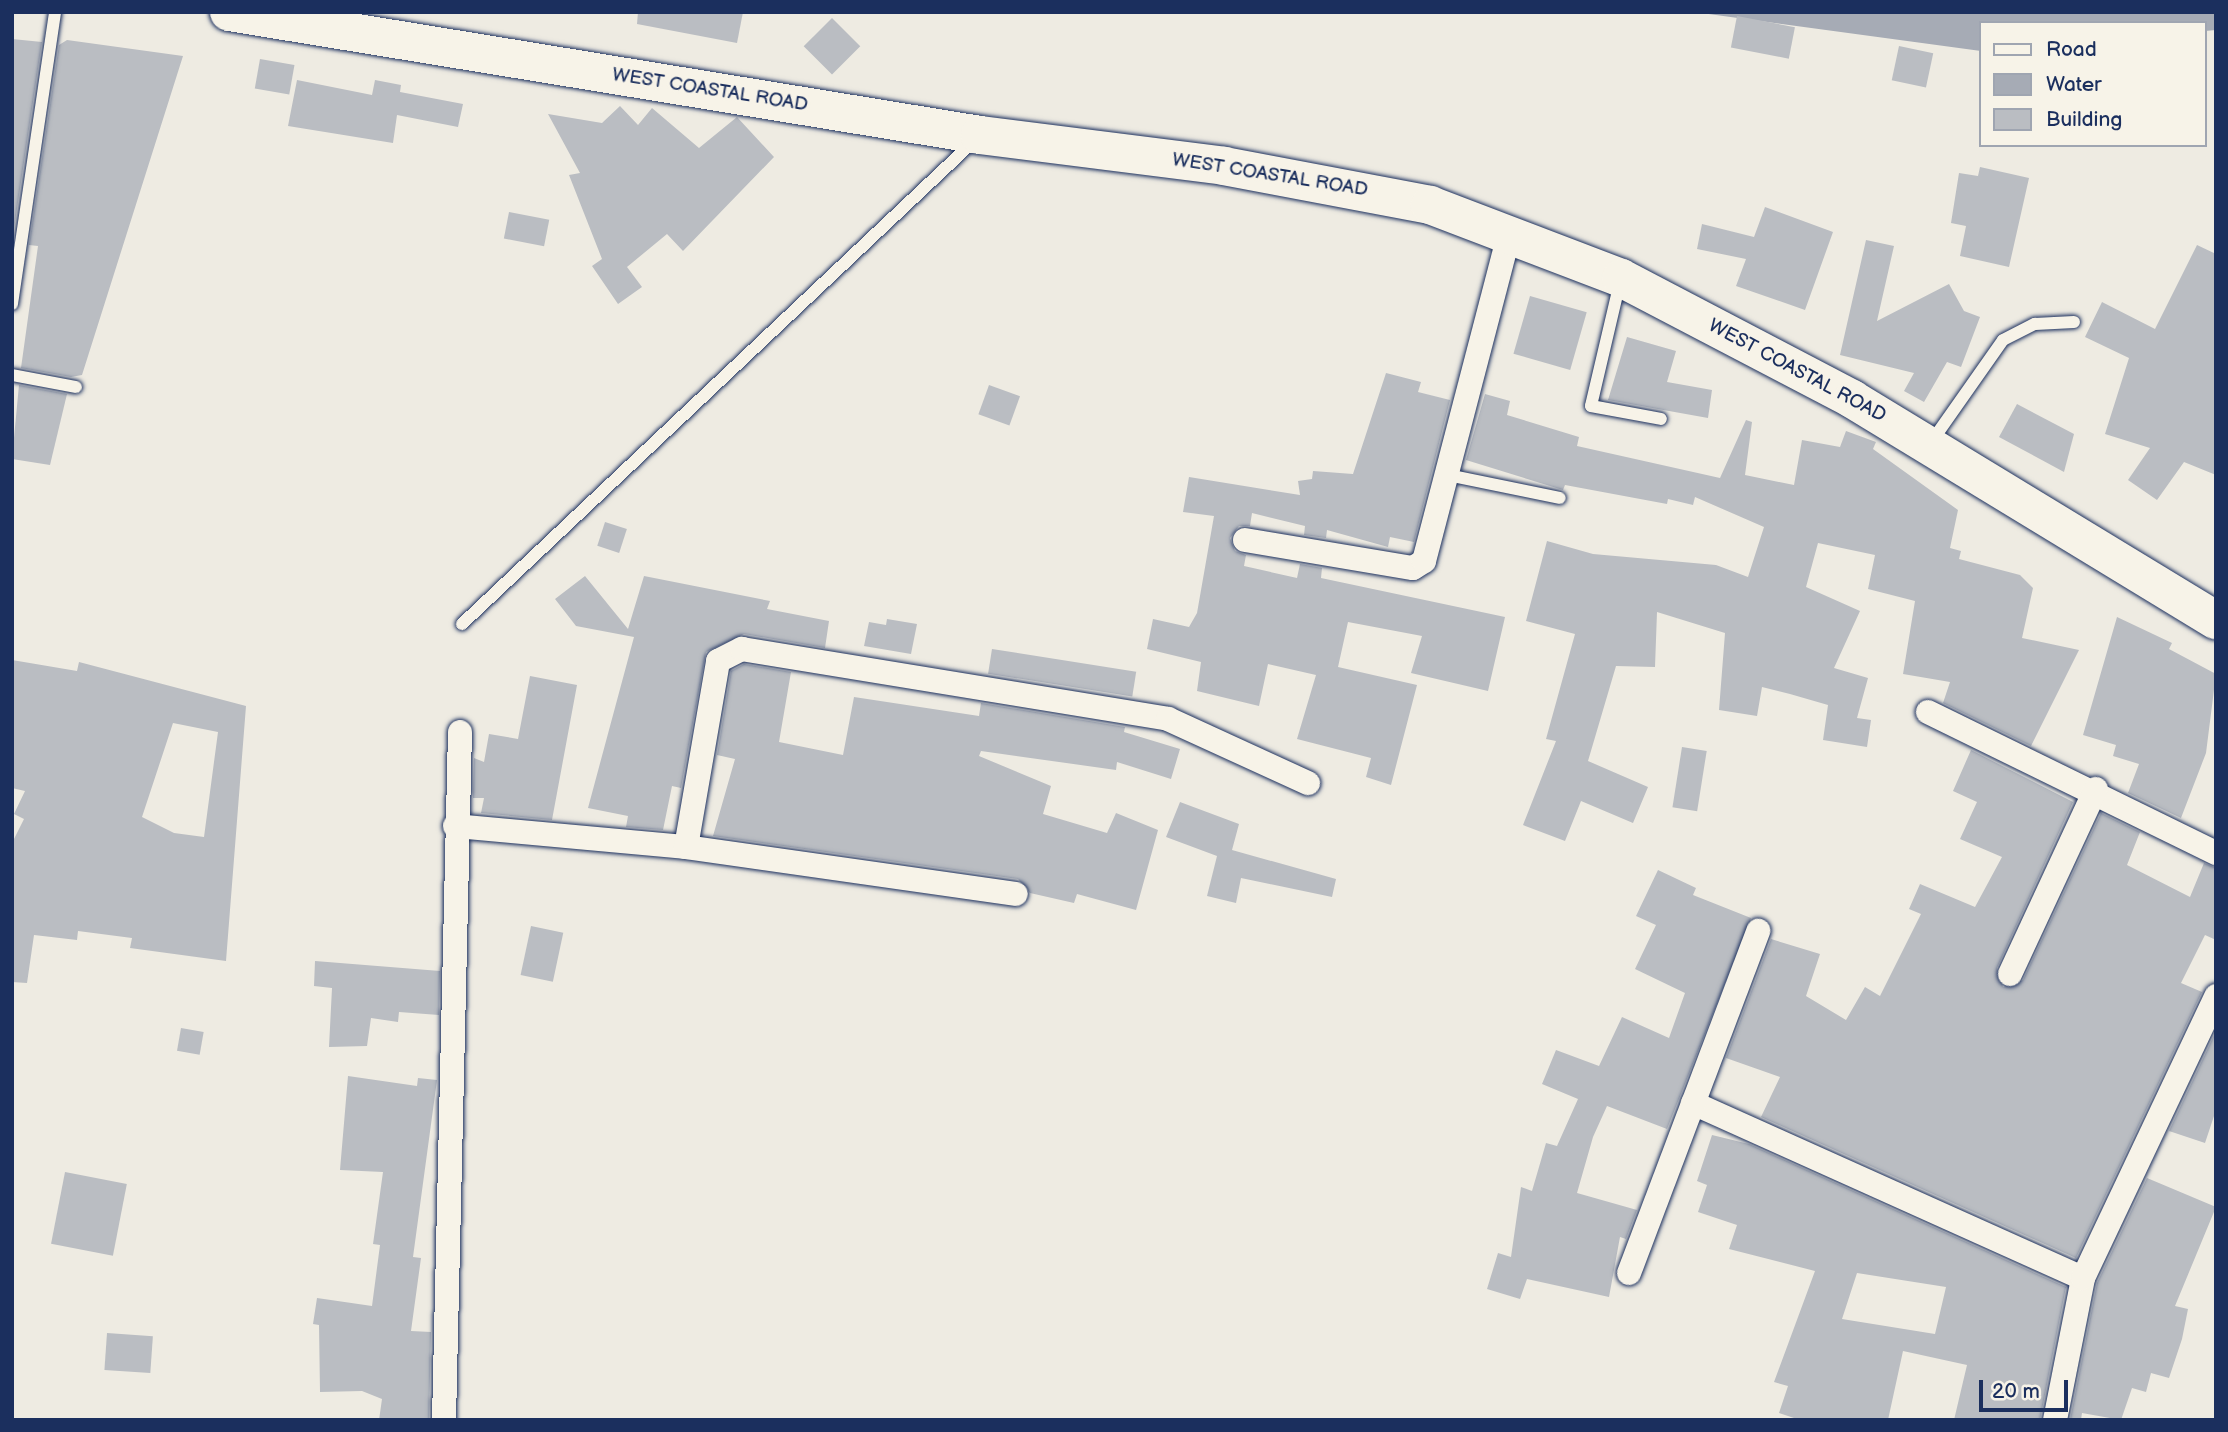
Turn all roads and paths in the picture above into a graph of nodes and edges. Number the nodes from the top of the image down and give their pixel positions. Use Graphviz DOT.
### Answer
graph roads {
  1 [pos="54,12"];
  2 [pos="229,12"];
  3 [pos="276,15"];
  4 [pos="980,135"];
  5 [pos="1510,230"];
  6 [pos="1621,278"];
  7 [pos="12,304"];
  8 [pos="2074,321"];
  9 [pos="12,376"];
  10 [pos="76,387"];
  11 [pos="1661,419"];
  12 [pos="1930,444"];
  13 [pos="1448,475"];
  14 [pos="1560,498"];
  15 [pos="1245,540"];
  16 [pos="2213,613"];
  17 [pos="462,624"];
  18 [pos="1928,712"];
  19 [pos="460,732"];
  20 [pos="1308,782"];
  21 [pos="2096,789"];
  22 [pos="455,826"];
  23 [pos="686,847"];
  24 [pos="2216,853"];
  25 [pos="1016,894"];
  26 [pos="1758,931"];
  27 [pos="2010,974"];
  28 [pos="2216,996"];
  29 [pos="1693,1103"];
  30 [pos="1629,1273"];
  31 [pos="2083,1278"];
  32 [pos="444,1420"];
  33 [pos="2055,1420"];
  1 -- 7 [label="lane"];
  2 -- 3 [label="main road, WEST COASTAL ROAD"];
  3 -- 4 [label="main road, WEST COASTAL ROAD"];
  4 -- 5 [label="main road, WEST COASTAL ROAD"];
  4 -- 17 [label="lane"];
  5 -- 6 [label="main road, WEST COASTAL ROAD"];
  5 -- 13 [label="street"];
  6 -- 11 [label="lane"];
  6 -- 12 [label="main road, WEST COASTAL ROAD"];
  8 -- 12 [label="lane"];
  9 -- 10 [label="lane"];
  12 -- 16 [label="main road, WEST COASTAL ROAD"];
  13 -- 14 [label="lane"];
  13 -- 15 [label="street"];
  18 -- 21 [label="street"];
  19 -- 22 [label="street"];
  20 -- 23 [label="street"];
  21 -- 24 [label="street"];
  21 -- 27 [label="street"];
  22 -- 23 [label="street"];
  22 -- 32 [label="street"];
  23 -- 25 [label="street"];
  26 -- 29 [label="street"];
  28 -- 31 [label="street"];
  29 -- 30 [label="street"];
  29 -- 31 [label="street"];
  31 -- 33 [label="street"];
}
